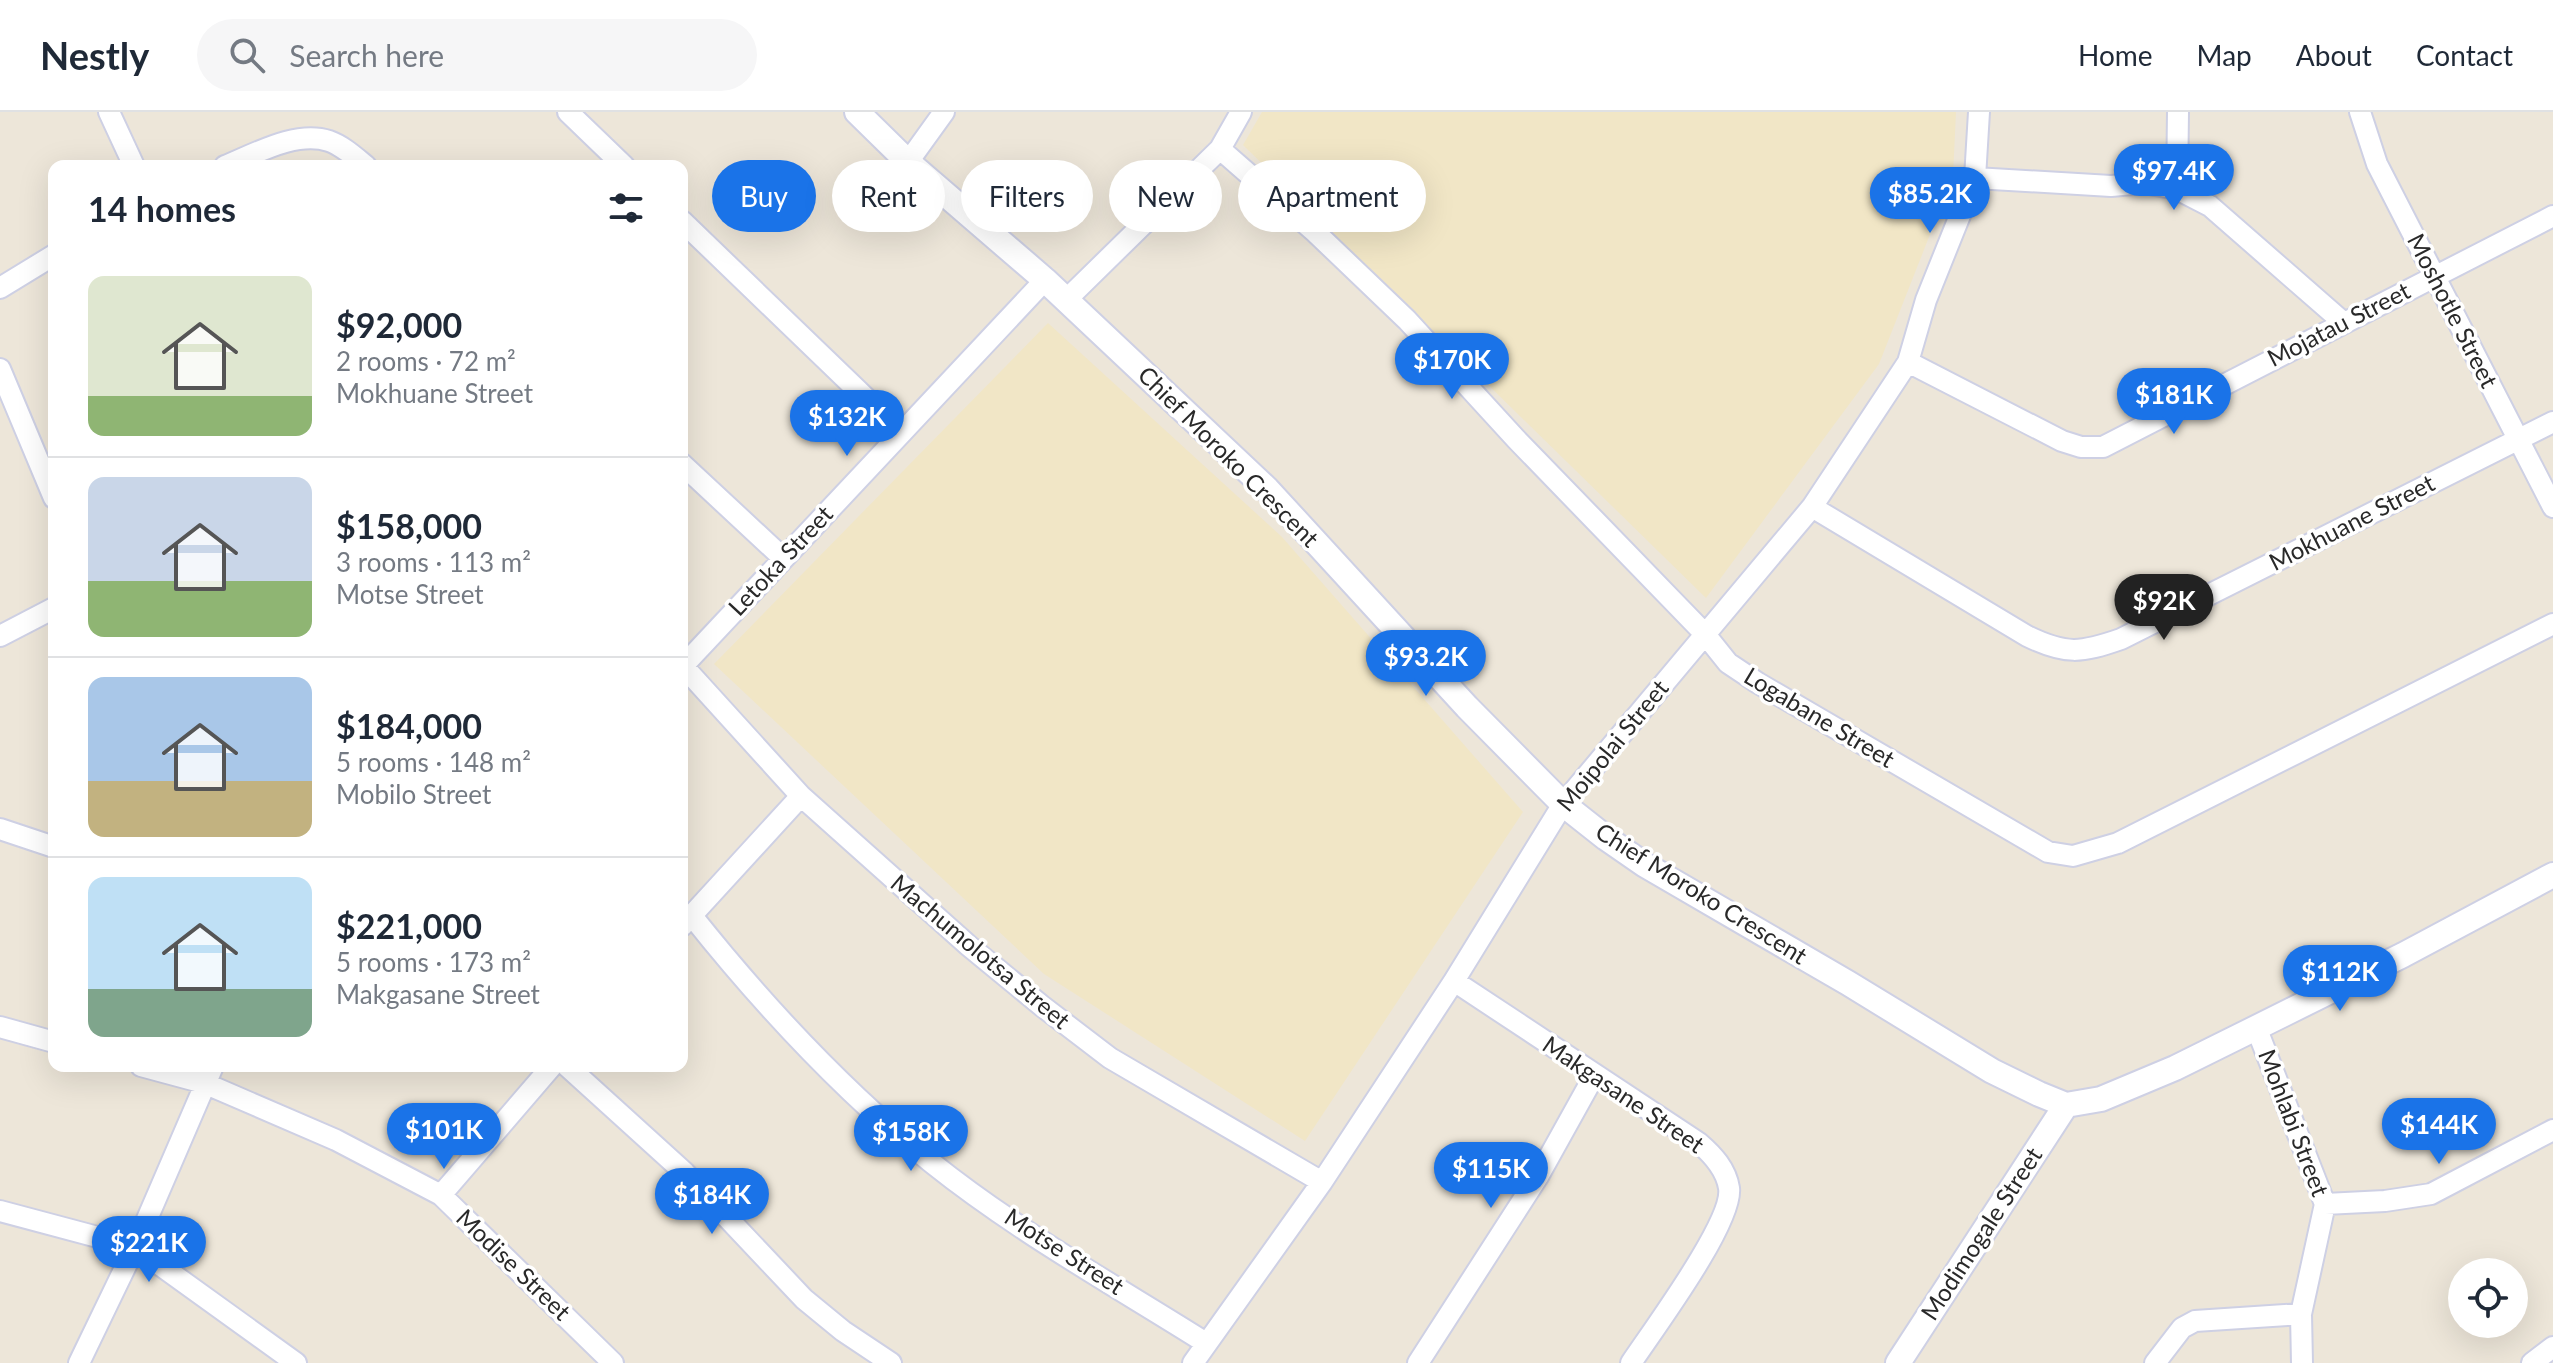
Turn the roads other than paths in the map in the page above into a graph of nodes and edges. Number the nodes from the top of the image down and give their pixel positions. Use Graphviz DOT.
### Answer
graph roads {
  1 [pos="109,112"];
  2 [pos="568,112"];
  3 [pos="857,112"];
  4 [pos="944,112"];
  5 [pos="1241,112"];
  6 [pos="1979,112"];
  7 [pos="2178,112"];
  8 [pos="2360,112"];
  9 [pos="1220,149"];
  10 [pos="131,160"];
  11 [pos="241,160"];
  12 [pos="358,160"];
  13 [pos="618,160"];
  14 [pos="906,160"];
  15 [pos="909,160"];
  16 [pos="1975,178"];
  17 [pos="2177,189"];
  18 [pos="945,194"];
  19 [pos="2553,216"];
  20 [pos="688,227"];
  21 [pos="48,259"];
  22 [pos="2433,276"];
  23 [pos="1045,280"];
  24 [pos="0,288"];
  25 [pos="1066,300"];
  26 [pos="2344,323"];
  27 [pos="1908,362"];
  28 [pos="0,369"];
  29 [pos="2553,422"];
  30 [pos="901,432"];
  31 [pos="2519,439"];
  32 [pos="688,470"];
  33 [pos="48,484"];
  34 [pos="1812,507"];
  35 [pos="2553,507"];
  36 [pos="783,558"];
  37 [pos="48,611"];
  38 [pos="2553,624"];
  39 [pos="1704,633"];
  40 [pos="0,636"];
  41 [pos="688,660"];
  42 [pos="688,673"];
  43 [pos="801,796"];
  44 [pos="1563,804"];
  45 [pos="0,829"];
  46 [pos="48,845"];
  47 [pos="2553,875"];
  48 [pos="688,920"];
  49 [pos="688,922"];
  50 [pos="1454,981"];
  51 [pos="0,1027"];
  52 [pos="2256,1027"];
  53 [pos="48,1040"];
  54 [pos="186,1072"];
  55 [pos="547,1072"];
  56 [pos="574,1072"];
  57 [pos="209,1075"];
  58 [pos="1594,1076"];
  59 [pos="2066,1105"];
  60 [pos="2553,1130"];
  61 [pos="1322,1182"];
  62 [pos="441,1195"];
  63 [pos="2325,1204"];
  64 [pos="0,1211"];
  65 [pos="135,1247"];
  66 [pos="2301,1314"];
  67 [pos="1206,1343"];
  68 [pos="2553,1347"];
  69 [pos="79,1363"];
  70 [pos="296,1363"];
  71 [pos="613,1363"];
  72 [pos="891,1363"];
  73 [pos="1193,1363"];
  74 [pos="1418,1363"];
  75 [pos="1631,1363"];
  76 [pos="1898,1363"];
  77 [pos="2155,1363"];
  78 [pos="2302,1363"];
  79 [pos="2532,1363"];
  1 -- 10 [label="street"];
  2 -- 13 [label="street"];
  3 -- 14 [label="street, Chief Moroko Crescent"];
  4 -- 15 [label="street"];
  5 -- 9 [label="street"];
  6 -- 16 [label="street, Moipolai Street"];
  7 -- 17 [label="street"];
  8 -- 22 [label="street, Moshotle Street"];
  9 -- 25 [label="street"];
  9 -- 39 [label="street, Logabane Street"];
  11 -- 12 [label="street"];
  16 -- 17 [label="street"];
  16 -- 27 [label="street, Moipolai Street"];
  17 -- 26 [label="street"];
  18 -- 23 [label="street, Chief Moroko Crescent"];
  19 -- 22 [label="street, Mojatau Street"];
  20 -- 30 [label="street"];
  21 -- 24 [label="street"];
  22 -- 26 [label="street, Mojatau Street"];
  22 -- 31 [label="street, Moshotle Street"];
  23 -- 25 [label="street, Chief Moroko Crescent"];
  23 -- 30 [label="street, Letoka Street"];
  25 -- 44 [label="street, Chief Moroko Crescent"];
  26 -- 27 [label="street, Mojatau Street"];
  27 -- 34 [label="street, Moipolai Street"];
  28 -- 33 [label="street"];
  29 -- 31 [label="street, Mokhuane Street"];
  30 -- 36 [label="street, Letoka Street"];
  31 -- 34 [label="street, Mokhuane Street"];
  31 -- 35 [label="street, Moshotle Street"];
  32 -- 36 [label="street"];
  34 -- 39 [label="street, Moipolai Street"];
  36 -- 41 [label="street, Letoka Street"];
  37 -- 40 [label="street"];
  38 -- 39 [label="street, Logabane Street"];
  39 -- 44 [label="street, Moipolai Street"];
  42 -- 43 [label="street, Machumolotsa Street"];
  43 -- 48 [label="street"];
  43 -- 61 [label="street, Machumolotsa Street"];
  44 -- 50 [label="street, Moipolai Street"];
  44 -- 59 [label="street, Chief Moroko Crescent"];
  45 -- 46 [label="street"];
  47 -- 52 [label="street"];
  49 -- 67 [label="street, Motse Street"];
  50 -- 58 [label="street, Makgasane Street"];
  50 -- 61 [label="street, Moipolai Street"];
  51 -- 53 [label="street"];
  52 -- 59 [label="street"];
  52 -- 63 [label="street, Mohlabi Street"];
  54 -- 57 [label="street, Modise Street"];
  55 -- 62 [label="street"];
  56 -- 72 [label="street"];
  57 -- 62 [label="street, Modise Street"];
  57 -- 65 [label="street"];
  58 -- 74 [label="street"];
  58 -- 75 [label="street, Makgasane Street"];
  59 -- 76 [label="street, Modimogale Street"];
  60 -- 63 [label="street"];
  61 -- 67 [label="street, Moipolai Street"];
  62 -- 71 [label="street, Modise Street"];
  63 -- 66 [label="street, Mohlabi Street"];
  64 -- 65 [label="street"];
  65 -- 69 [label="street"];
  65 -- 70 [label="street"];
  66 -- 77 [label="street"];
  66 -- 78 [label="street, Mohlabi Street"];
  67 -- 73 [label="street, Moipolai Street"];
  68 -- 79 [label="street"];
}
